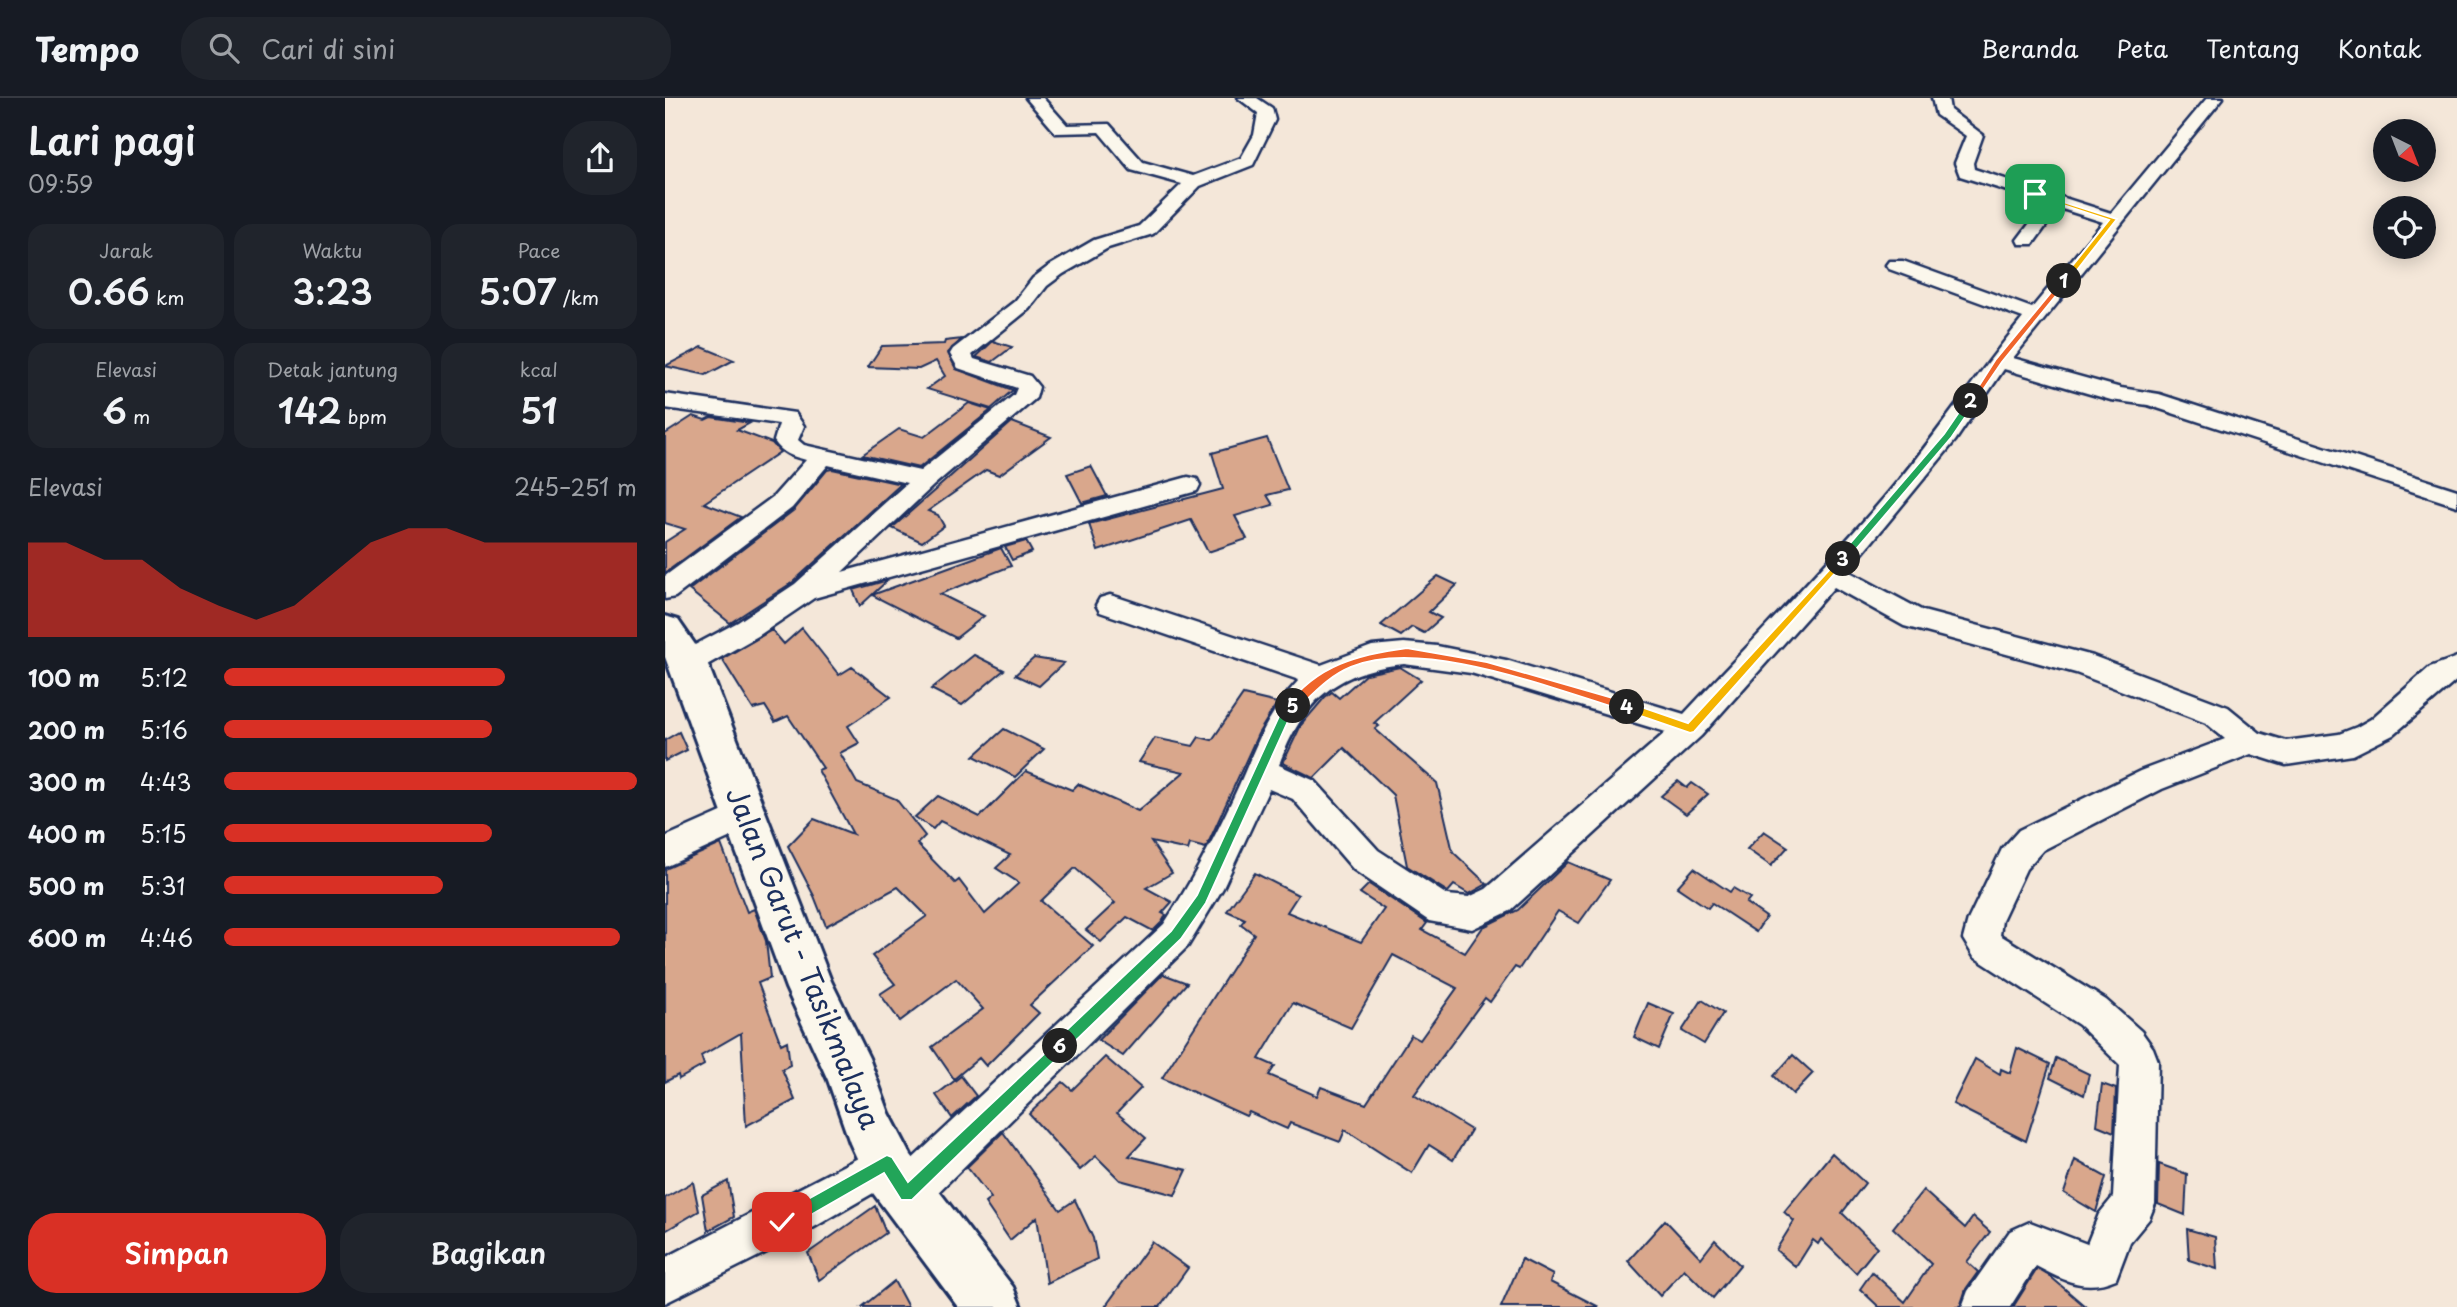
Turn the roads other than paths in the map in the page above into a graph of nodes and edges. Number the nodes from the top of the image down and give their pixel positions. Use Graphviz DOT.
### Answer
graph roads {
  1 [pos="1034,98"];
  2 [pos="1246,98"];
  3 [pos="1940,98"];
  4 [pos="2215,98"];
  5 [pos="1194,182"];
  6 [pos="2056,200"];
  7 [pos="2113,219"];
  8 [pos="2026,240"];
  9 [pos="1896,265"];
  10 [pos="2036,316"];
  11 [pos="1999,360"];
  12 [pos="665,401"];
  13 [pos="821,457"];
  14 [pos="925,480"];
  15 [pos="1188,485"];
  16 [pos="2457,498"];
  17 [pos="1830,573"];
  18 [pos="665,590"];
  19 [pos="806,591"];
  20 [pos="1110,605"];
  21 [pos="677,645"];
  22 [pos="2457,668"];
  23 [pos="1323,677"];
  24 [pos="1690,728"];
  25 [pos="2250,741"];
  26 [pos="1261,771"];
  27 [pos="744,816"];
  28 [pos="665,853"];
  29 [pos="896,1179"];
  30 [pos="665,1281"];
  31 [pos="993,1307"];
  32 [pos="1984,1307"];
  1 -- 5 [label="street"];
  2 -- 5 [label="street"];
  3 -- 6 [label="street"];
  4 -- 7 [label="street"];
  5 -- 14 [label="street"];
  6 -- 7 [label="street"];
  6 -- 8 [label="street"];
  7 -- 10 [label="street"];
  9 -- 10 [label="street"];
  10 -- 11 [label="street"];
  11 -- 16 [label="street"];
  11 -- 17 [label="street"];
  12 -- 13 [label="street"];
  13 -- 14 [label="street"];
  13 -- 18 [label="street"];
  14 -- 19 [label="street"];
  15 -- 19 [label="street"];
  17 -- 24 [label="street"];
  17 -- 25 [label="street"];
  19 -- 21 [label="street"];
  20 -- 23 [label="street"];
  21 -- 27 [label="main road, Jalan Garut - Tasikmalaya"];
  22 -- 25 [label="street"];
  23 -- 24 [label="street"];
  23 -- 26 [label="street"];
  24 -- 26 [label="street"];
  25 -- 32 [label="street"];
  26 -- 29 [label="street"];
  27 -- 28 [label="street"];
  27 -- 29 [label="main road, Jalan Garut - Tasikmalaya"];
  29 -- 30 [label="street"];
  29 -- 31 [label="main road, Jalan Garut - Tasikmalaya"];
}
